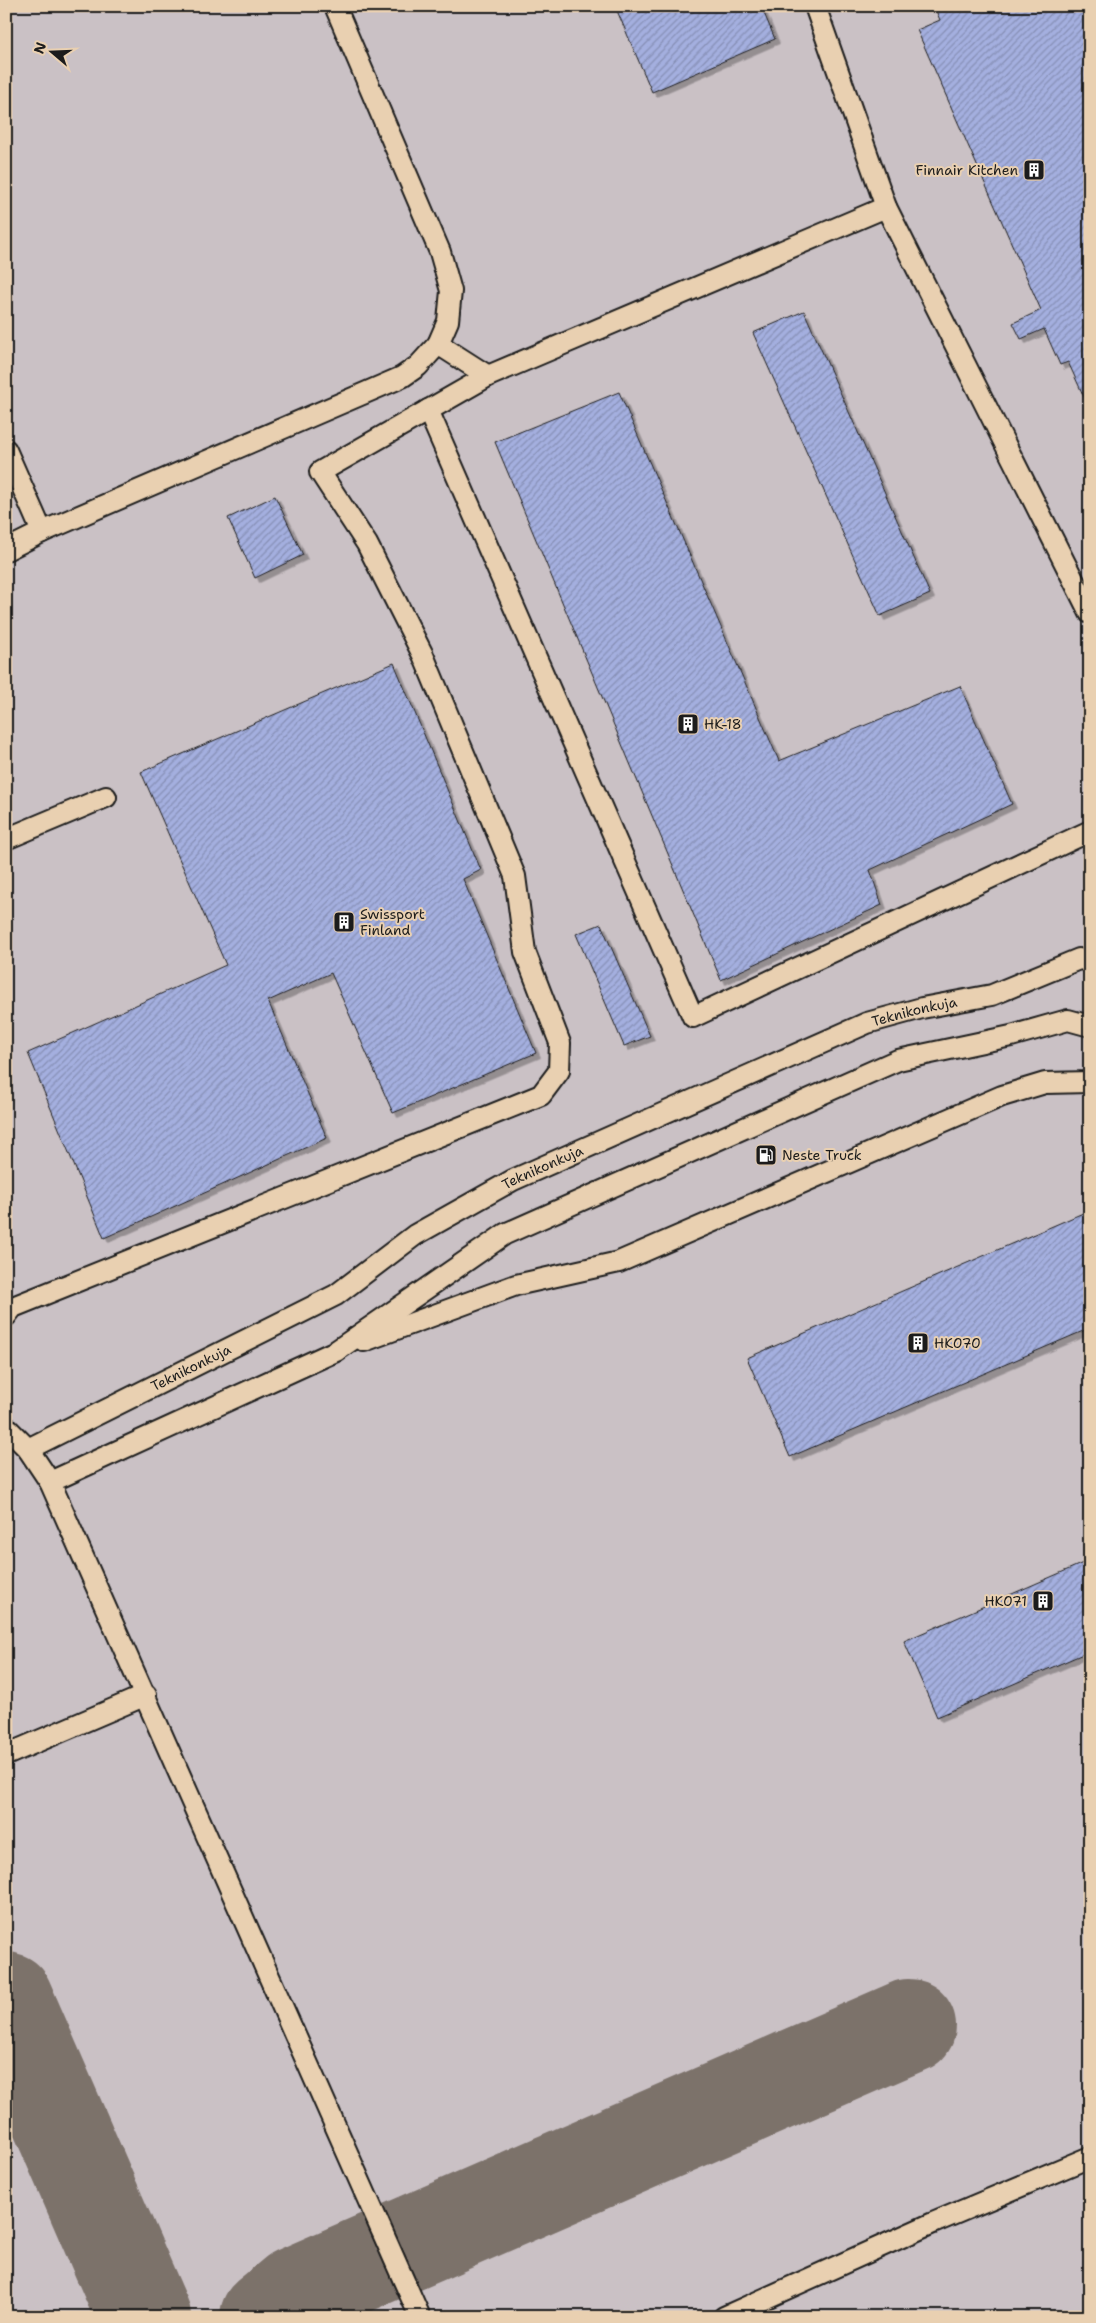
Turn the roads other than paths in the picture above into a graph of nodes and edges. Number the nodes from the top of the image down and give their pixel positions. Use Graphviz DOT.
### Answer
graph roads {
  1 [pos="335,6"];
  2 [pos="815,6"];
  3 [pos="886,207"];
  4 [pos="438,344"];
  5 [pos="488,376"];
  6 [pos="428,410"];
  7 [pos="6,450"];
  8 [pos="42,532"];
  9 [pos="6,550"];
  10 [pos="1090,613"];
  11 [pos="106,797"];
  12 [pos="1090,832"];
  13 [pos="6,839"];
  14 [pos="1090,961"];
  15 [pos="1090,1026"];
  16 [pos="1090,1082"];
  17 [pos="6,1316"];
  18 [pos="336,1351"];
  19 [pos="6,1427"];
  20 [pos="28,1449"];
  21 [pos="50,1482"];
  22 [pos="146,1696"];
  23 [pos="6,1755"];
  24 [pos="1090,2157"];
  25 [pos="420,2317"];
  26 [pos="724,2317"];
  1 -- 4 [label="lane"];
  2 -- 3 [label="lane"];
  3 -- 5 [label="lane"];
  3 -- 10 [label="lane"];
  4 -- 5 [label="lane"];
  4 -- 8 [label="lane"];
  5 -- 6 [label="lane"];
  6 -- 12 [label="lane"];
  6 -- 17 [label="lane"];
  7 -- 8 [label="lane"];
  8 -- 9 [label="lane"];
  11 -- 13 [label="lane"];
  14 -- 20 [label="lane, Teknikonkuja"];
  15 -- 18 [label="lane"];
  16 -- 18 [label="lane"];
  18 -- 21 [label="lane"];
  19 -- 20 [label="lane"];
  20 -- 21 [label="lane"];
  21 -- 22 [label="lane"];
  22 -- 23 [label="lane"];
  22 -- 25 [label="lane"];
  24 -- 26 [label="lane"];
}
